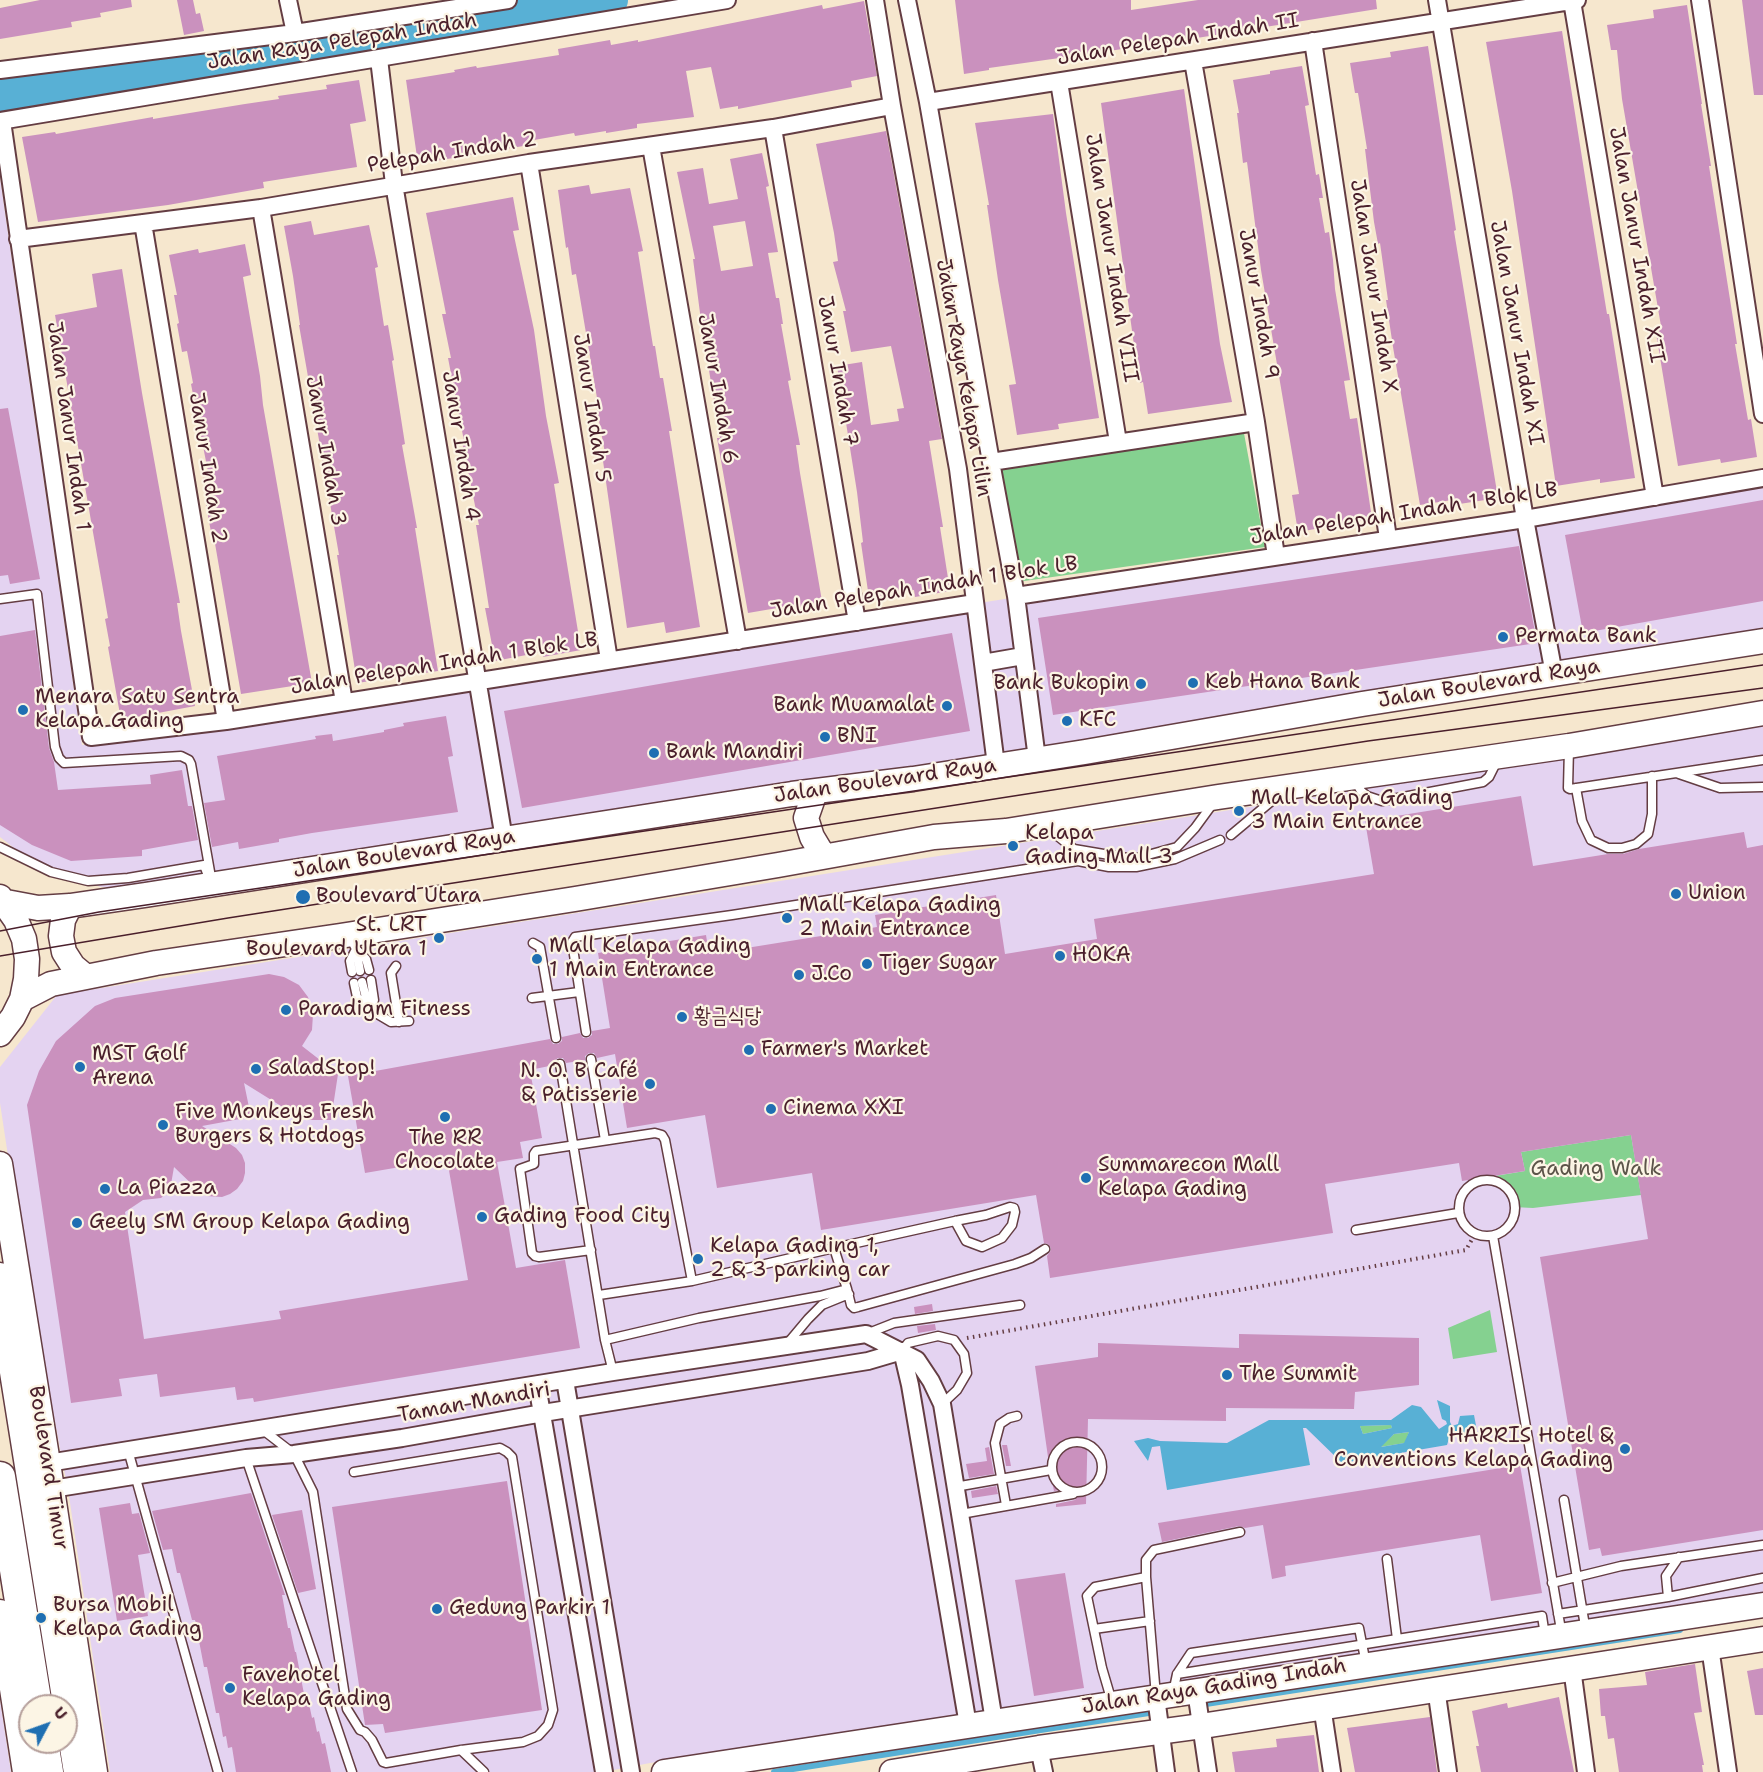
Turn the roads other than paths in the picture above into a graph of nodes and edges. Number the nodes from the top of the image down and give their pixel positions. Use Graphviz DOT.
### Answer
graph roads {
  1 [pos="288,0"];
  2 [pos="508,0"];
  3 [pos="727,0"];
  4 [pos="875,0"];
  5 [pos="907,0"];
  6 [pos="1437,0"];
  7 [pos="1577,0"];
  8 [pos="1700,0"];
  9 [pos="1572,1"];
  10 [pos="1440,21"];
  11 [pos="295,33"];
  12 [pos="1312,41"];
  13 [pos="379,59"];
  14 [pos="1193,61"];
  15 [pos="0,70"];
  16 [pos="1059,82"];
  17 [pos="928,102"];
  18 [pos="892,106"];
  19 [pos="1,121"];
  20 [pos="773,128"];
  21 [pos="651,146"];
  22 [pos="529,162"];
  23 [pos="394,184"];
  24 [pos="261,208"];
  25 [pos="143,223"];
  26 [pos="18,239"];
  27 [pos="1763,414"];
  28 [pos="1256,422"];
  29 [pos="1118,442"];
  30 [pos="991,462"];
  31 [pos="1763,478"];
  32 [pos="1655,497"];
  33 [pos="1525,519"];
  34 [pos="1388,538"];
  35 [pos="1276,556"];
  36 [pos="1016,596"];
  37 [pos="0,599"];
  38 [pos="975,603"];
  39 [pos="857,622"];
  40 [pos="738,640"];
  41 [pos="1763,641"];
  42 [pos="1023,656"];
  43 [pos="609,660"];
  44 [pos="983,663"];
  45 [pos="1554,674"];
  46 [pos="476,681"];
  47 [pos="344,702"];
  48 [pos="1763,713"];
  49 [pos="226,721"];
  50 [pos="91,737"];
  51 [pos="1569,746"];
  52 [pos="1037,759"];
  53 [pos="1763,760"];
  54 [pos="996,765"];
  55 [pos="1675,773"];
  56 [pos="1652,776"];
  57 [pos="1289,786"];
  58 [pos="1763,787"];
  59 [pos="1576,788"];
  60 [pos="802,796"];
  61 [pos="1218,797"];
  62 [pos="1043,825"];
  63 [pos="1231,835"];
  64 [pos="933,837"];
  65 [pos="504,839"];
  66 [pos="1220,840"];
  67 [pos="0,847"];
  68 [pos="1074,849"];
  69 [pos="821,852"];
  70 [pos="798,861"];
  71 [pos="1078,861"];
  72 [pos="211,885"];
  73 [pos="3,900"];
  74 [pos="70,906"];
  75 [pos="348,943"];
  76 [pos="533,943"];
  77 [pos="396,966"];
  78 [pos="360,971"];
  79 [pos="85,976"];
  80 [pos="579,992"];
  81 [pos="549,995"];
  82 [pos="532,998"];
  83 [pos="22,999"];
  84 [pos="369,1009"];
  85 [pos="409,1021"];
  86 [pos="399,1022"];
  87 [pos="586,1032"];
  88 [pos="0,1034"];
  89 [pos="556,1038"];
  90 [pos="591,1059"];
  91 [pos="560,1064"];
  92 [pos="605,1140"];
  93 [pos="573,1145"];
  94 [pos="0,1164"];
  95 [pos="1458,1213"];
  96 [pos="955,1221"];
  97 [pos="1356,1230"];
  98 [pos="1493,1236"];
  99 [pos="834,1248"];
  100 [pos="1046,1249"];
  101 [pos="591,1251"];
  102 [pos="8,1274"];
  103 [pos="692,1281"];
  104 [pos="848,1292"];
  105 [pos="599,1295"];
  106 [pos="1020,1305"];
  107 [pos="866,1334"];
  108 [pos="605,1340"];
  109 [pos="786,1345"];
  110 [pos="902,1352"];
  111 [pos="613,1372"];
  112 [pos="564,1380"];
  113 [pos="537,1385"];
  114 [pos="942,1404"];
  115 [pos="569,1410"];
  116 [pos="543,1413"];
  117 [pos="1017,1416"];
  118 [pos="260,1428"];
  119 [pos="128,1450"];
  120 [pos="294,1454"];
  121 [pos="246,1458"];
  122 [pos="48,1463"];
  123 [pos="1051,1470"];
  124 [pos="354,1472"];
  125 [pos="136,1475"];
  126 [pos="0,1477"];
  127 [pos="1002,1478"];
  128 [pos="955,1487"];
  129 [pos="52,1489"];
  130 [pos="928,1492"];
  131 [pos="1079,1493"];
  132 [pos="1564,1500"];
  133 [pos="1006,1505"];
  134 [pos="961,1514"];
  135 [pos="933,1519"];
  136 [pos="1240,1532"];
  137 [pos="1763,1545"];
  138 [pos="593,1546"];
  139 [pos="566,1550"];
  140 [pos="1679,1557"];
  141 [pos="1387,1559"];
  142 [pos="1146,1577"];
  143 [pos="1575,1578"];
  144 [pos="1763,1578"];
  145 [pos="1552,1583"];
  146 [pos="1668,1597"];
  147 [pos="1763,1605"];
  148 [pos="1581,1609"];
  149 [pos="0,1612"];
  150 [pos="1558,1614"];
  151 [pos="1584,1620"];
  152 [pos="1150,1621"];
  153 [pos="1094,1629"];
  154 [pos="1553,1631"];
  155 [pos="1397,1639"];
  156 [pos="1763,1639"];
  157 [pos="1710,1647"];
  158 [pos="1364,1654"];
  159 [pos="1572,1668"];
  160 [pos="1436,1688"];
  161 [pos="6,1691"];
  162 [pos="1166,1691"];
  163 [pos="1196,1691"];
  164 [pos="36,1694"];
  165 [pos="1112,1702"];
  166 [pos="1322,1706"];
  167 [pos="994,1721"];
  168 [pos="968,1725"];
  169 [pos="1202,1726"];
  170 [pos="1159,1728"];
  171 [pos="1039,1748"];
  172 [pos="461,1750"];
  173 [pos="45,1754"];
  174 [pos="928,1769"];
  175 [pos="25,1772"];
  176 [pos="48,1772"];
  177 [pos="79,1772"];
  178 [pos="95,1772"];
  179 [pos="218,1772"];
  180 [pos="352,1772"];
  181 [pos="484,1772"];
  182 [pos="604,1772"];
  183 [pos="631,1772"];
  184 [pos="664,1772"];
  185 [pos="892,1772"];
  186 [pos="1044,1772"];
  187 [pos="1166,1772"];
  188 [pos="1208,1772"];
  189 [pos="1332,1772"];
  190 [pos="1448,1772"];
  191 [pos="1586,1772"];
  192 [pos="1728,1772"];
  1 -- 11 [label="street"];
  2 -- 11 [label="street, Jalan Raya Pelepah Indah"];
  3 -- 13 [label="street, Jalan Raya Pelepah Indah"];
  4 -- 18 [label="street, Jalan Raya Kelapa Lilin"];
  5 -- 17 [label="street, Jalan Raya Kelapa Lilin"];
  6 -- 10 [label="street, Jalan Janur Indah XI"];
  7 -- 9 [label="street, Jalan Pelepah Indah II"];
  8 -- 27 [label="street"];
  9 -- 10 [label="street, Jalan Pelepah Indah II"];
  9 -- 32 [label="street, Jalan Janur Indah XII"];
  10 -- 12 [label="street, Jalan Pelepah Indah II"];
  10 -- 33 [label="street, Jalan Janur Indah XI"];
  11 -- 15 [label="street, Jalan Raya Pelepah Indah"];
  12 -- 14 [label="street, Jalan Pelepah Indah II"];
  12 -- 34 [label="street, Jalan Janur Indah X"];
  13 -- 19 [label="street, Jalan Raya Pelepah Indah"];
  13 -- 23 [label="street, Janur Indah 4"];
  14 -- 16 [label="street, Jalan Pelepah Indah II"];
  14 -- 28 [label="street, Janur Indah 9"];
  16 -- 17 [label="street, Jalan Pelepah Indah II"];
  16 -- 29 [label="street, Jalan Janur Indah VIII"];
  17 -- 30 [label="street, Jalan Raya Kelapa Lilin"];
  18 -- 20 [label="street, Pelepah Indah 2"];
  18 -- 38 [label="street, Jalan Raya Kelapa Lilin"];
  19 -- 26 [label="street, Jalan Janur Indah 1"];
  20 -- 21 [label="street, Pelepah Indah 2"];
  20 -- 39 [label="street, Janur Indah 7"];
  21 -- 22 [label="street, Pelepah Indah 2"];
  21 -- 40 [label="street, Janur Indah 6"];
  22 -- 23 [label="street, Pelepah Indah 2"];
  22 -- 43 [label="street, Janur Indah 5"];
  23 -- 24 [label="street, Pelepah Indah 2"];
  23 -- 46 [label="street, Janur Indah 4"];
  24 -- 25 [label="street, Pelepah Indah 2"];
  24 -- 47 [label="street, Janur Indah 3"];
  25 -- 26 [label="street, Pelepah Indah 2"];
  25 -- 49 [label="street, Janur Indah 2"];
  26 -- 50 [label="street, Jalan Janur Indah 1"];
  28 -- 29 [label="street"];
  28 -- 35 [label="street, Janur Indah 9"];
  29 -- 30 [label="street"];
  30 -- 36 [label="street, Jalan Raya Kelapa Lilin"];
  31 -- 32 [label="street, Jalan Pelepah Indah 1 Blok LB"];
  32 -- 33 [label="street, Jalan Pelepah Indah 1 Blok LB"];
  33 -- 34 [label="street, Jalan Pelepah Indah 1 Blok LB"];
  33 -- 45 [label="street, Jalan Janur Indah XI"];
  34 -- 35 [label="street, Jalan Pelepah Indah 1 Blok LB"];
  35 -- 36 [label="street, Jalan Pelepah Indah 1 Blok LB"];
  36 -- 42 [label="street, Jalan Raya Kelapa Lilin"];
  37 -- 72 [label="lane"];
  38 -- 39 [label="street, Jalan Pelepah Indah 1 Blok LB"];
  38 -- 44 [label="street, Jalan Raya Kelapa Lilin"];
  39 -- 40 [label="street, Jalan Pelepah Indah 1 Blok LB"];
  40 -- 43 [label="street, Jalan Pelepah Indah 1 Blok LB"];
  41 -- 45 [label="main road, Jalan Boulevard Raya"];
  42 -- 44 [label="street"];
  42 -- 52 [label="street, Jalan Raya Kelapa Lilin"];
  43 -- 46 [label="street, Jalan Pelepah Indah 1 Blok LB"];
  44 -- 54 [label="street, Jalan Raya Kelapa Lilin"];
  45 -- 52 [label="main road, Jalan Boulevard Raya"];
  46 -- 47 [label="street, Jalan Pelepah Indah 1 Blok LB"];
  46 -- 65 [label="street, Janur Indah 4"];
  47 -- 49 [label="street, Jalan Pelepah Indah 1 Blok LB"];
  48 -- 51 [label="main road"];
  49 -- 50 [label="street, Jalan Pelepah Indah 1 Blok LB"];
  51 -- 57 [label="main road"];
  51 -- 59 [label="lane"];
  52 -- 54 [label="main road, Jalan Boulevard Raya"];
  53 -- 55 [label="lane"];
  54 -- 60 [label="main road, Jalan Boulevard Raya"];
  55 -- 56 [label="lane"];
  55 -- 58 [label="lane"];
  56 -- 59 [label="lane"];
  56 -- 59 [label="lane"];
  57 -- 61 [label="main road"];
  57 -- 63 [label="lane"];
  60 -- 65 [label="main road, Jalan Boulevard Raya"];
  60 -- 69 [label="main road"];
  61 -- 62 [label="main road"];
  61 -- 68 [label="lane"];
  62 -- 64 [label="main road"];
  62 -- 68 [label="lane"];
  64 -- 69 [label="main road"];
  64 -- 70 [label="main road"];
  65 -- 72 [label="main road, Jalan Boulevard Raya"];
  66 -- 71 [label="lane"];
  67 -- 72 [label="lane"];
  68 -- 71 [label="lane"];
  69 -- 70 [label="main road"];
  70 -- 75 [label="main road"];
  71 -- 80 [label="lane"];
  72 -- 74 [label="main road, Jalan Boulevard Raya"];
  73 -- 74 [label="main road, Jalan Boulevard Raya"];
  73 -- 83 [label="main road"];
  74 -- 79 [label="main road"];
  75 -- 78 [label="lane"];
  75 -- 79 [label="main road"];
  76 -- 81 [label="lane"];
  77 -- 86 [label="lane"];
  79 -- 83 [label="main road"];
  80 -- 81 [label="lane"];
  80 -- 87 [label="lane"];
  81 -- 82 [label="lane"];
  81 -- 89 [label="lane"];
  83 -- 88 [label="main road"];
  84 -- 84 [label="lane"];
  84 -- 86 [label="lane"];
  85 -- 86 [label="lane"];
  90 -- 92 [label="lane"];
  91 -- 93 [label="lane"];
  92 -- 93 [label="lane"];
  92 -- 103 [label="lane"];
  93 -- 101 [label="lane"];
  93 -- 101 [label="lane"];
  94 -- 102 [label="main road, Boulevard Timur"];
  95 -- 97 [label="lane"];
  95 -- 98 [label="lane"];
  95 -- 98 [label="lane"];
  96 -- 96 [label="lane"];
  96 -- 99 [label="lane"];
  98 -- 145 [label="lane"];
  99 -- 103 [label="lane"];
  99 -- 104 [label="lane"];
  100 -- 104 [label="lane"];
  101 -- 105 [label="lane"];
  102 -- 122 [label="main road, Boulevard Timur"];
  102 -- 177 [label="highway"];
  103 -- 105 [label="lane"];
  104 -- 108 [label="lane"];
  104 -- 109 [label="lane"];
  105 -- 108 [label="lane"];
  106 -- 107 [label="lane"];
  107 -- 109 [label="street, Taman Mandiri"];
  107 -- 110 [label="street"];
  108 -- 111 [label="lane"];
  109 -- 111 [label="street, Taman Mandiri"];
  110 -- 114 [label="street"];
  110 -- 114 [label="lane"];
  110 -- 115 [label="street, Taman Mandiri"];
  110 -- 130 [label="street"];
  111 -- 112 [label="street, Taman Mandiri"];
  112 -- 113 [label="street, Taman Mandiri"];
  112 -- 115 [label="street"];
  113 -- 116 [label="street"];
  113 -- 118 [label="street, Taman Mandiri"];
  114 -- 128 [label="street"];
  115 -- 116 [label="street, Taman Mandiri"];
  115 -- 138 [label="street"];
  116 -- 120 [label="street, Taman Mandiri"];
  116 -- 139 [label="street"];
  117 -- 127 [label="lane"];
  118 -- 119 [label="street, Taman Mandiri"];
  118 -- 120 [label="lane"];
  119 -- 122 [label="street, Taman Mandiri"];
  119 -- 125 [label="lane"];
  120 -- 121 [label="street, Taman Mandiri"];
  120 -- 172 [label="lane"];
  121 -- 125 [label="street, Taman Mandiri"];
  121 -- 180 [label="lane"];
  122 -- 129 [label="main road, Boulevard Timur"];
  123 -- 127 [label="lane"];
  123 -- 131 [label="lane"];
  123 -- 131 [label="lane"];
  124 -- 172 [label="lane"];
  125 -- 129 [label="street, Taman Mandiri"];
  125 -- 179 [label="lane"];
  126 -- 164 [label="highway"];
  127 -- 128 [label="lane"];
  127 -- 133 [label="lane"];
  128 -- 130 [label="street"];
  128 -- 134 [label="street"];
  129 -- 178 [label="main road, Boulevard Timur"];
  130 -- 135 [label="street"];
  131 -- 133 [label="lane"];
  132 -- 143 [label="lane"];
  133 -- 134 [label="lane"];
  134 -- 135 [label="street"];
  134 -- 167 [label="street"];
  135 -- 168 [label="street"];
  136 -- 142 [label="lane"];
  137 -- 140 [label="lane"];
  138 -- 139 [label="street"];
  138 -- 183 [label="street"];
  139 -- 182 [label="street"];
  140 -- 143 [label="lane"];
  140 -- 146 [label="lane"];
  141 -- 155 [label="lane"];
  142 -- 152 [label="lane"];
  142 -- 153 [label="lane"];
  143 -- 145 [label="lane"];
  143 -- 148 [label="lane"];
  144 -- 146 [label="lane"];
  145 -- 150 [label="lane"];
  146 -- 148 [label="lane"];
  147 -- 154 [label="main road, Jalan Raya Gading Indah"];
  148 -- 150 [label="lane"];
  148 -- 151 [label="lane"];
  149 -- 161 [label="main road"];
  150 -- 154 [label="lane"];
  152 -- 153 [label="lane"];
  152 -- 162 [label="lane"];
  153 -- 165 [label="lane"];
  154 -- 155 [label="lane"];
  154 -- 158 [label="main road, Jalan Raya Gading Indah"];
  155 -- 158 [label="lane"];
  156 -- 157 [label="main road, Jalan Raya Gading Indah"];
  157 -- 159 [label="main road, Jalan Raya Gading Indah"];
  157 -- 192 [label="street"];
  158 -- 162 [label="lane"];
  158 -- 162 [label="lane"];
  158 -- 163 [label="main road, Jalan Raya Gading Indah"];
  159 -- 160 [label="main road, Jalan Raya Gading Indah"];
  159 -- 191 [label="street"];
  160 -- 166 [label="main road, Jalan Raya Gading Indah"];
  160 -- 190 [label="street"];
  161 -- 175 [label="main road"];
  162 -- 163 [label="main road, Jalan Raya Gading Indah"];
  162 -- 165 [label="main road, Jalan Raya Gading Indah"];
  162 -- 170 [label="street"];
  163 -- 169 [label="street"];
  165 -- 167 [label="main road, Jalan Raya Gading Indah"];
  166 -- 169 [label="main road, Jalan Raya Gading Indah"];
  166 -- 189 [label="street"];
  167 -- 168 [label="main road, Jalan Raya Gading Indah"];
  168 -- 184 [label="main road, Jalan Raya Gading Indah"];
  169 -- 170 [label="main road, Jalan Raya Gading Indah"];
  169 -- 188 [label="street"];
  170 -- 171 [label="main road, Jalan Raya Gading Indah"];
  170 -- 187 [label="street"];
  171 -- 174 [label="main road, Jalan Raya Gading Indah"];
  171 -- 186 [label="street"];
  172 -- 181 [label="lane"];
  173 -- 176 [label="highway"];
  174 -- 185 [label="main road, Jalan Raya Gading Indah"];
}
